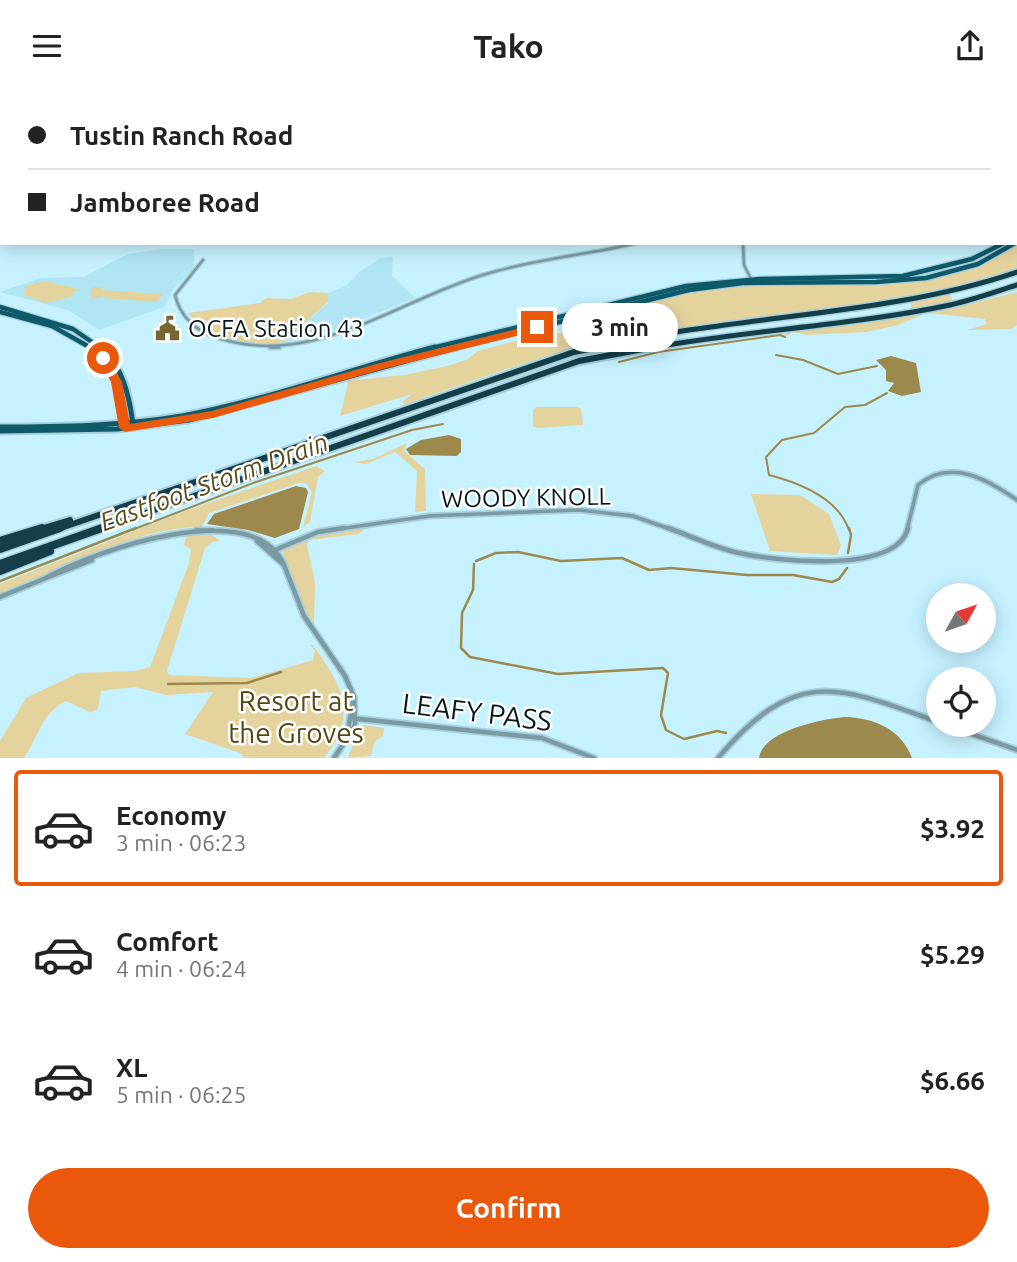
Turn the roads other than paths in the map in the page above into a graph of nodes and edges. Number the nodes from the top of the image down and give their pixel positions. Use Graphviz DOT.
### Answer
graph roads {
  1 [pos="627,245"];
  2 [pos="743,245"];
  3 [pos="1000,245"];
  4 [pos="1012,245"];
  5 [pos="203,260"];
  6 [pos="1017,272"];
  7 [pos="752,281"];
  8 [pos="1017,285"];
  9 [pos="0,309"];
  10 [pos="133,425"];
  11 [pos="125,426"];
  12 [pos="0,429"];
  13 [pos="1017,500"];
  14 [pos="119,507"];
  15 [pos="127,520"];
  16 [pos="0,541"];
  17 [pos="0,549"];
  18 [pos="272,551"];
  19 [pos="0,565"];
  20 [pos="0,571"];
  21 [pos="0,597"];
  22 [pos="926,718"];
  23 [pos="354,719"];
  24 [pos="980,737"];
  25 [pos="1017,750"];
  26 [pos="334,758"];
  27 [pos="594,758"];
  28 [pos="718,758"];
  1 -- 5 [label="street"];
  2 -- 7 [label="street"];
  3 -- 7 [label="main road"];
  4 -- 7 [label="main road"];
  6 -- 14 [label="highway"];
  7 -- 10 [label="main road"];
  8 -- 15 [label="highway"];
  9 -- 10 [label="main road"];
  9 -- 11 [label="main road"];
  10 -- 11 [label="main road"];
  11 -- 12 [label="main road"];
  13 -- 18 [label="street, WOODY KNOLL"];
  14 -- 16 [label="highway"];
  14 -- 17 [label="highway"];
  15 -- 19 [label="highway"];
  15 -- 20 [label="highway"];
  18 -- 21 [label="street"];
  18 -- 23 [label="street"];
  22 -- 28 [label="street"];
  23 -- 26 [label="street"];
  23 -- 27 [label="street, LEAFY PASS"];
  24 -- 25 [label="street"];
}
